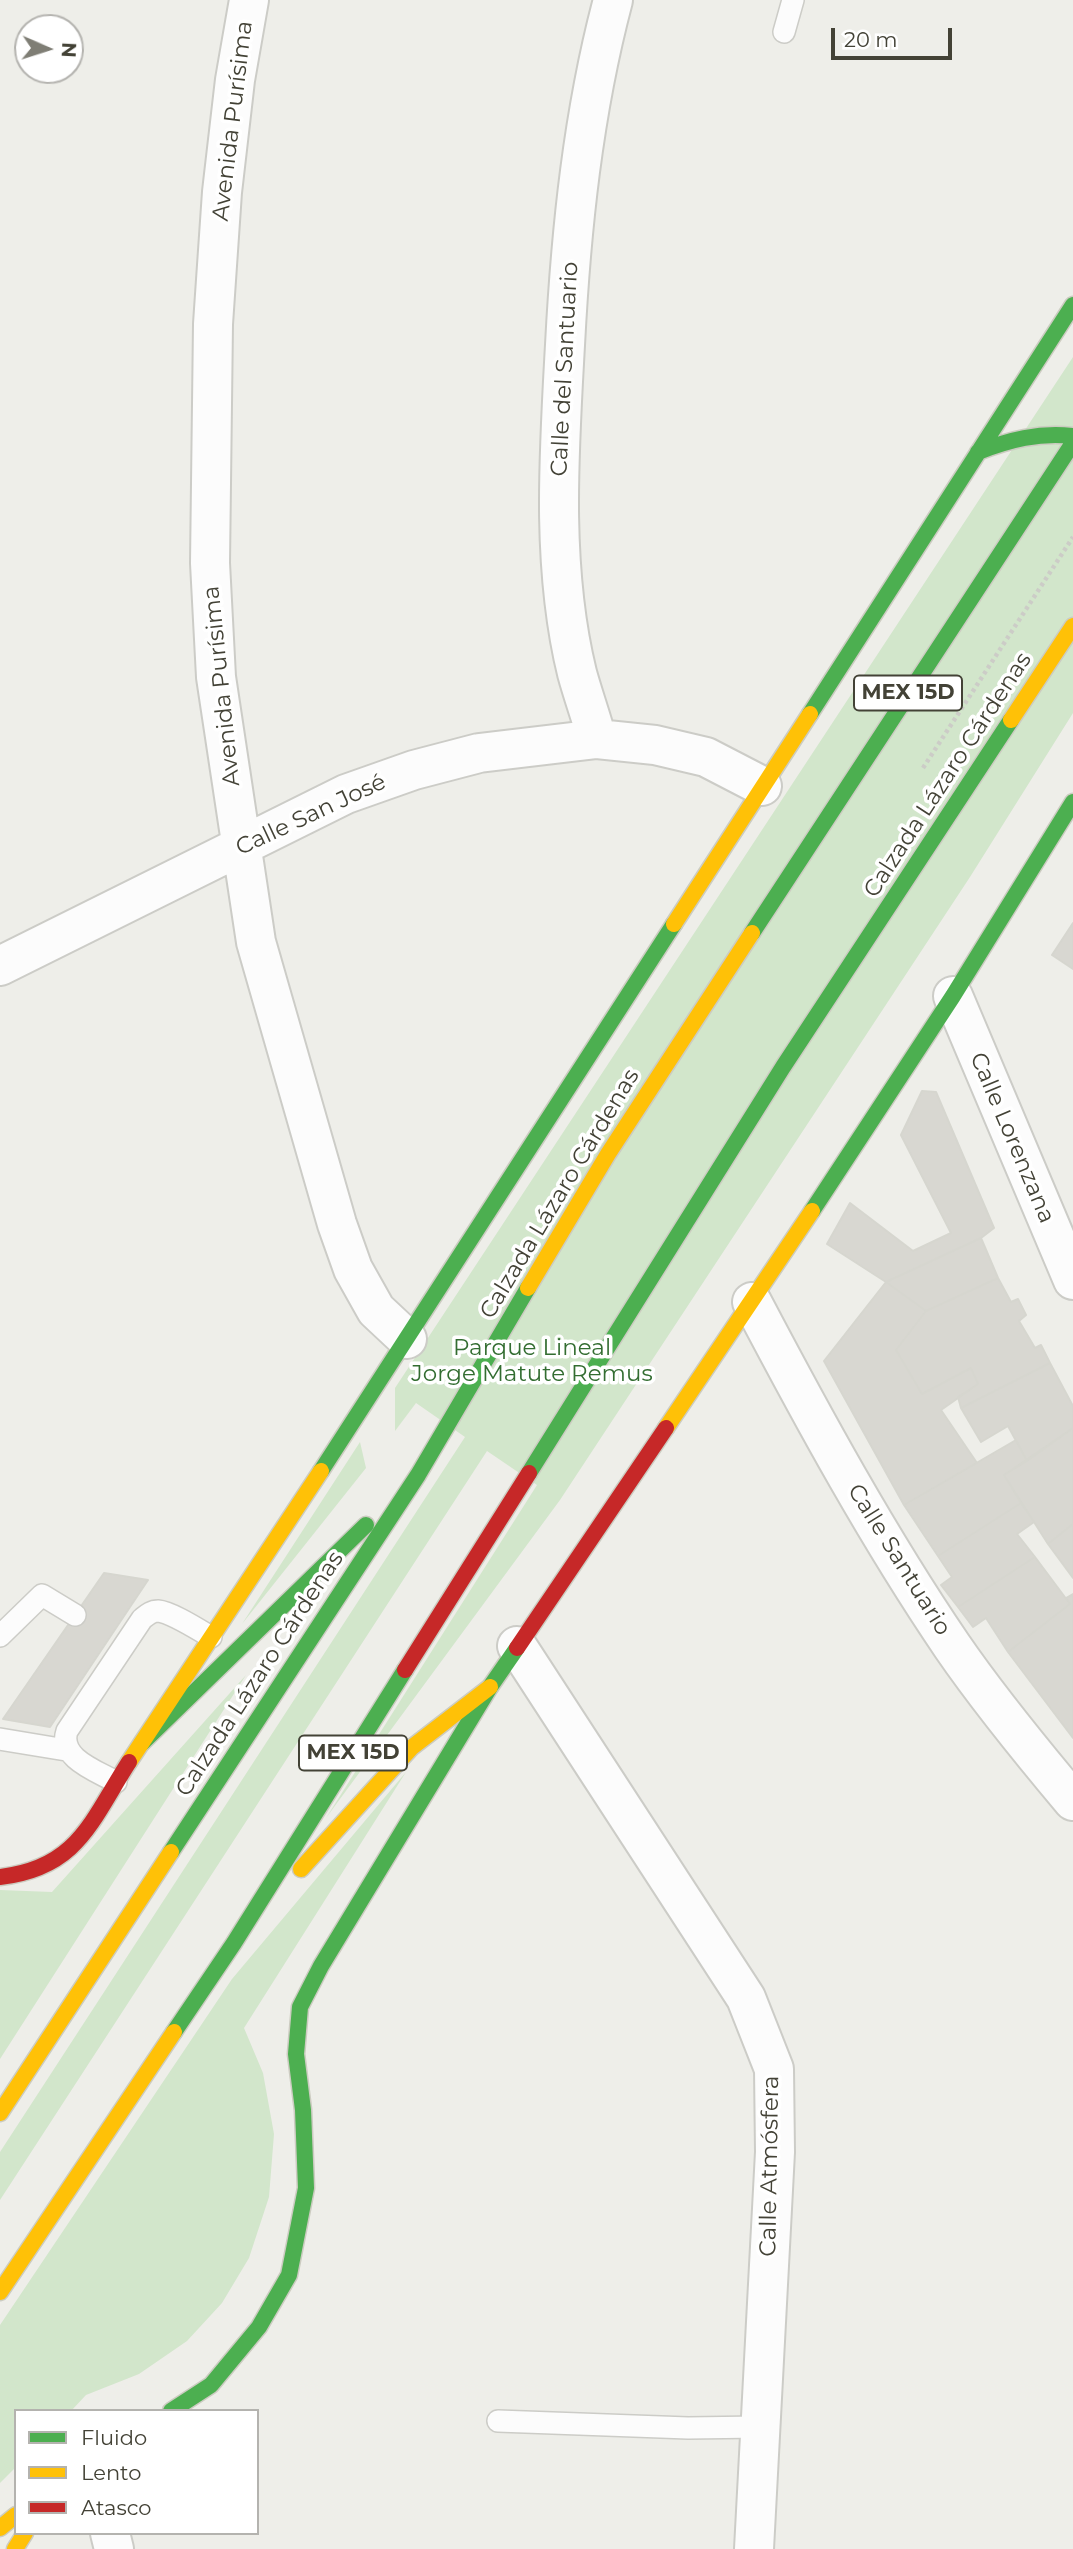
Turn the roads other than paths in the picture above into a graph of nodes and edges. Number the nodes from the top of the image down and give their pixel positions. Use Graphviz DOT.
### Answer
graph roads {
  1 [pos="249,0"];
  2 [pos="613,0"];
  3 [pos="793,0"];
  4 [pos="784,32"];
  5 [pos="1073,305"];
  6 [pos="1073,436"];
  7 [pos="1073,443"];
  8 [pos="978,452"];
  9 [pos="1073,626"];
  10 [pos="597,738"];
  11 [pos="762,786"];
  12 [pos="1073,803"];
  13 [pos="241,847"];
  14 [pos="0,966"];
  15 [pos="953,996"];
  16 [pos="1073,1280"];
  17 [pos="752,1302"];
  18 [pos="407,1339"];
  19 [pos="418,1475"];
  20 [pos="75,1615"];
  21 [pos="0,1636"];
  22 [pos="211,1637"];
  23 [pos="517,1646"];
  24 [pos="490,1687"];
  25 [pos="0,1739"];
  26 [pos="142,1743"];
  27 [pos="66,1750"];
  28 [pos="116,1782"];
  29 [pos="1073,1801"];
  30 [pos="0,1877"];
  31 [pos="234,1943"];
  32 [pos="0,2113"];
  33 [pos="0,2292"];
  34 [pos="174,2409"];
  35 [pos="498,2421"];
  36 [pos="760,2427"];
  37 [pos="14,2517"];
  38 [pos="0,2528"];
  39 [pos="754,2549"];
  1 -- 13 [label="street, Avenida Purísima"];
  2 -- 10 [label="street, Calle del Santuario"];
  3 -- 4 [label="lane"];
  5 -- 8 [label="main road, Calzada Lázaro Cárdenas"];
  6 -- 8 [label="main road"];
  7 -- 19 [label="main road, Calzada Lázaro Cárdenas / MEX 15D"];
  8 -- 11 [label="main road, Calzada Lázaro Cárdenas"];
  9 -- 31 [label="main road, Calzada Lázaro Cárdenas / MEX 15D"];
  10 -- 11 [label="street, Calle San José"];
  10 -- 13 [label="street, Calle San José"];
  11 -- 18 [label="main road, Calzada Lázaro Cárdenas"];
  12 -- 15 [label="main road"];
  13 -- 14 [label="street, Calle San José"];
  13 -- 18 [label="street, Avenida Purísima"];
  15 -- 16 [label="street, Calle Lorenzana"];
  15 -- 17 [label="main road"];
  17 -- 23 [label="main road"];
  17 -- 29 [label="street, Calle Santuario"];
  18 -- 22 [label="main road, Calzada Lázaro Cárdenas"];
  19 -- 26 [label="main road"];
  19 -- 32 [label="main road, Calzada Lázaro Cárdenas / MEX 15D"];
  20 -- 21 [label="lane"];
  22 -- 26 [label="main road, Calzada Lázaro Cárdenas"];
  22 -- 27 [label="lane"];
  23 -- 24 [label="main road"];
  23 -- 36 [label="street, Calle Atmósfera"];
  24 -- 31 [label="main road"];
  24 -- 34 [label="main road"];
  25 -- 27 [label="lane"];
  26 -- 28 [label="main road, Calzada Lázaro Cárdenas"];
  27 -- 28 [label="lane"];
  28 -- 30 [label="main road, Calzada Lázaro Cárdenas"];
  31 -- 33 [label="main road, Calzada Lázaro Cárdenas / MEX 15D"];
  35 -- 36 [label="lane"];
  36 -- 39 [label="street, Calle Atmósfera"];
  37 -- 38 [label="main road"];
}
